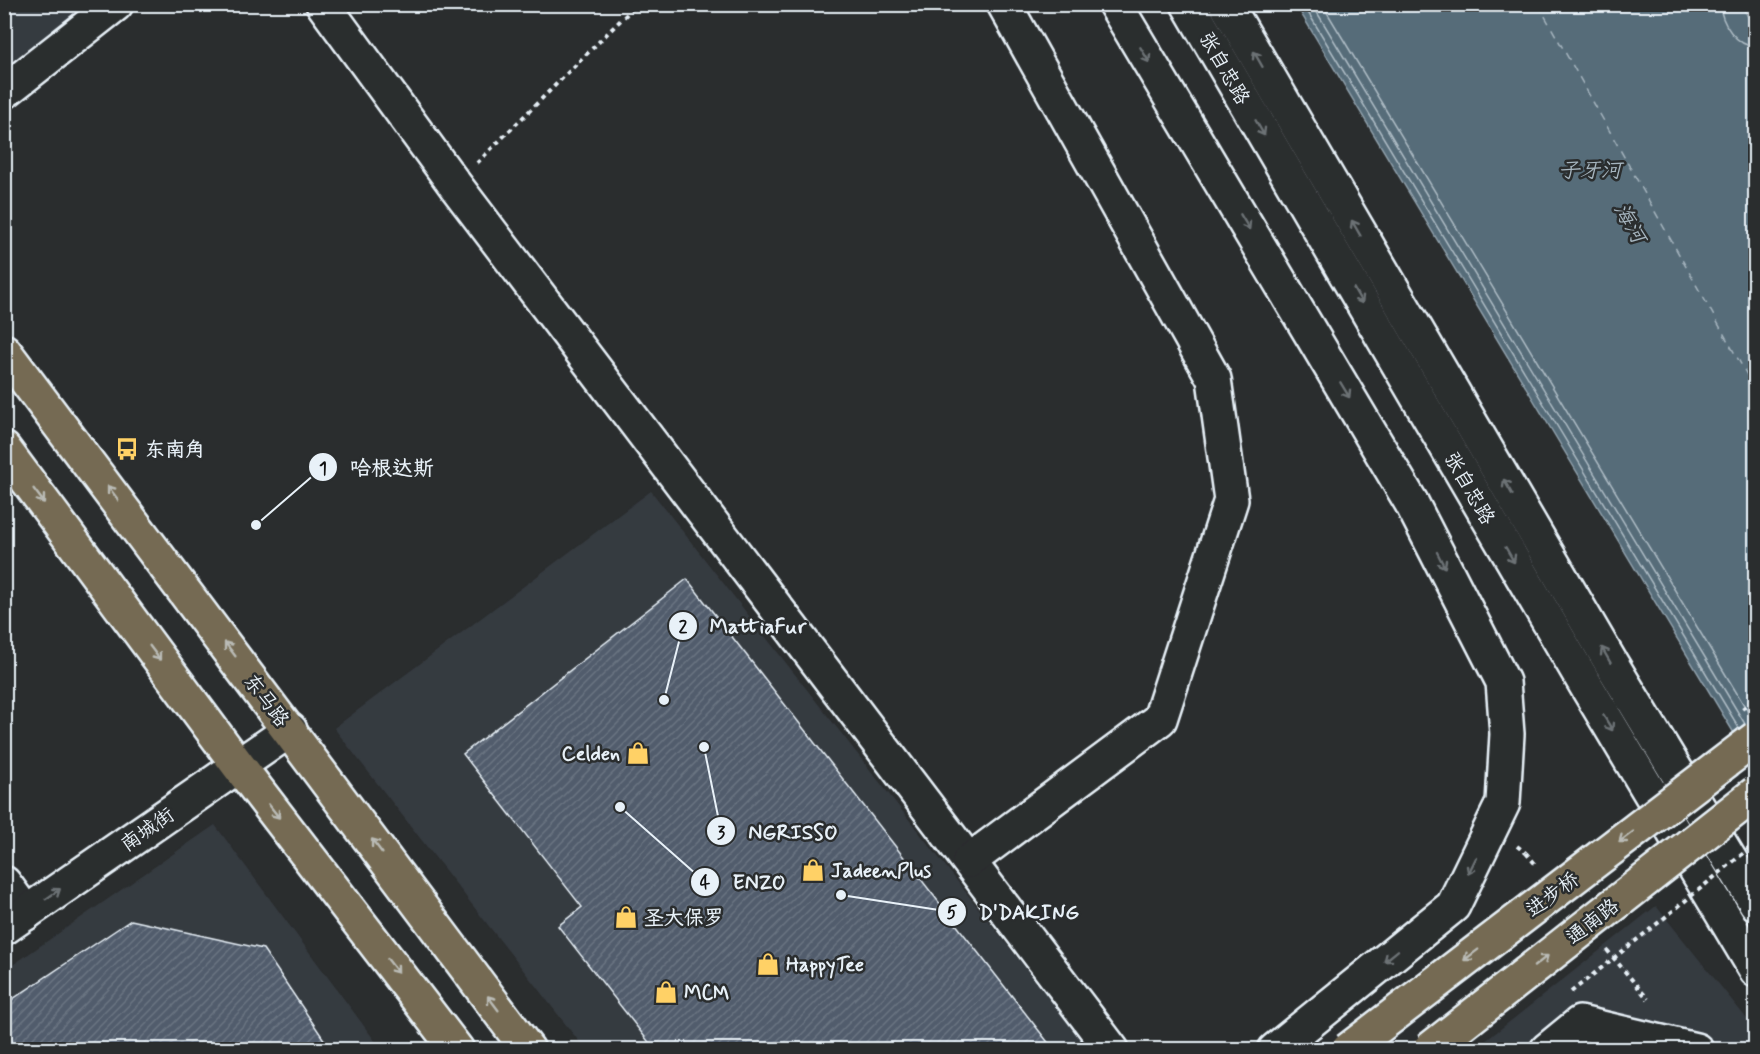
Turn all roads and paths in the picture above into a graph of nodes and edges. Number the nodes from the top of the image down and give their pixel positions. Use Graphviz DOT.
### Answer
graph roads {
  1 [pos="116,4"];
  2 [pos="323,4"];
  3 [pos="638,4"];
  4 [pos="1004,4"];
  5 [pos="1115,4"];
  6 [pos="1188,4"];
  7 [pos="1226,4"];
  8 [pos="4,92"];
  9 [pos="455,185"];
  10 [pos="4,351"];
  11 [pos="4,449"];
  12 [pos="290,730"];
  13 [pos="1755,738"];
  14 [pos="238,765"];
  15 [pos="1755,793"];
  16 [pos="1755,843"];
  17 [pos="969,861"];
  18 [pos="4,883"];
  19 [pos="1755,903"];
  20 [pos="15,920"];
  21 [pos="1755,969"];
  22 [pos="1580,1023"];
  23 [pos="457,1050"];
  24 [pos="528,1050"];
  25 [pos="1112,1050"];
  26 [pos="1275,1050"];
  27 [pos="1348,1050"];
  28 [pos="1429,1050"];
  29 [pos="1547,1050"];
  30 [pos="1696,1050"];
  1 -- 8 [label="street"];
  2 -- 9 [label="street"];
  3 -- 9 [label="path"];
  4 -- 17 [label="street"];
  5 -- 26 [label="street, one-way"];
  6 -- 21 [label="street, 张自忠路, one-way"];
  19 -- 7 [label="street, 张自忠路, one-way"];
  9 -- 17 [label="street"];
  12 -- 10 [label="main road, 东马路, one-way"];
  11 -- 14 [label="main road, one-way"];
  12 -- 14 [label="street, 南城街"];
  24 -- 12 [label="main road, 东马路, one-way"];
  13 -- 27 [label="main road, 进步桥, one-way, bridge"];
  20 -- 14 [label="street, 南城街, one-way"];
  14 -- 23 [label="main road, one-way"];
  28 -- 15 [label="main road, 通南路, one-way, bridge"];
  16 -- 22 [label="path, bridge"];
  17 -- 25 [label="street"];
  18 -- 20 [label="street"];
  22 -- 29 [label="street"];
  22 -- 30 [label="street"];
}
